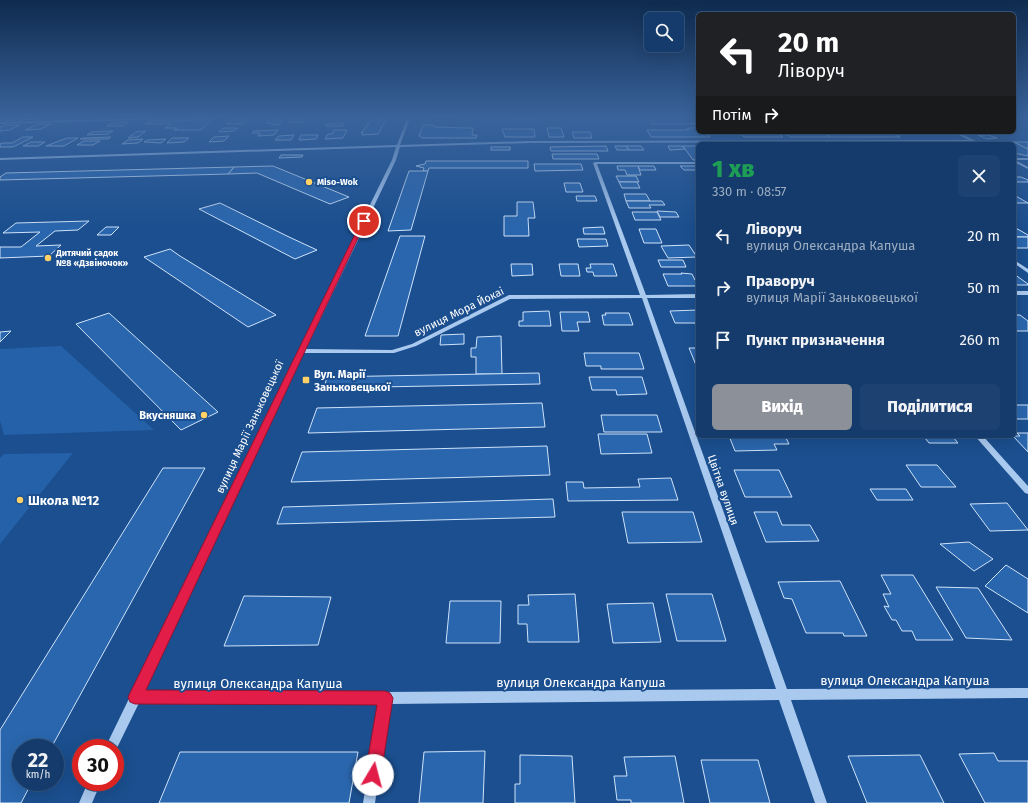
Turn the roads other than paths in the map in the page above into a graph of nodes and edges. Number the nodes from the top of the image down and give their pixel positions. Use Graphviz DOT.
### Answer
graph roads {
  1 [pos="183,153"];
  2 [pos="396,153"];
  3 [pos="0,159"];
  4 [pos="1028,159"];
  5 [pos="1016,160"];
  6 [pos="1016,161"];
  7 [pos="696,163"];
  8 [pos="1028,168"];
  9 [pos="1016,262"];
  10 [pos="1028,271"];
  11 [pos="1016,293"];
  12 [pos="1028,293"];
  13 [pos="696,296"];
  14 [pos="644,297"];
  15 [pos="301,351"];
  16 [pos="981,438"];
  17 [pos="1028,491"];
  18 [pos="1028,693"];
  19 [pos="783,695"];
  20 [pos="135,697"];
  21 [pos="385,698"];
  22 [pos="115,739"];
  23 [pos="90,791"];
  24 [pos="85,803"];
  25 [pos="369,803"];
  26 [pos="821,803"];
  1 -- 3 [label="street"];
  2 -- 15 [label="street, вулиця Марії Заньковецької"];
  4 -- 5 [label="street"];
  6 -- 8 [label="street"];
  7 -- 14 [label="street, Цвітна вулиця"];
  9 -- 10 [label="street"];
  11 -- 12 [label="street"];
  13 -- 14 [label="street, вулиця Мора Йокаі"];
  14 -- 15 [label="street, вулиця Мора Йокаі"];
  14 -- 19 [label="street, Цвітна вулиця"];
  15 -- 20 [label="street, вулиця Марії Заньковецької"];
  16 -- 17 [label="street"];
  18 -- 19 [label="street, вулиця Олександра Капуша"];
  19 -- 21 [label="street, вулиця Олександра Капуша"];
  19 -- 26 [label="street, Цвітна вулиця"];
  20 -- 21 [label="street, вулиця Олександра Капуша"];
  20 -- 22 [label="street, вулиця Марії Заньковецької"];
  21 -- 25 [label="street"];
  23 -- 24 [label="street"];
}
